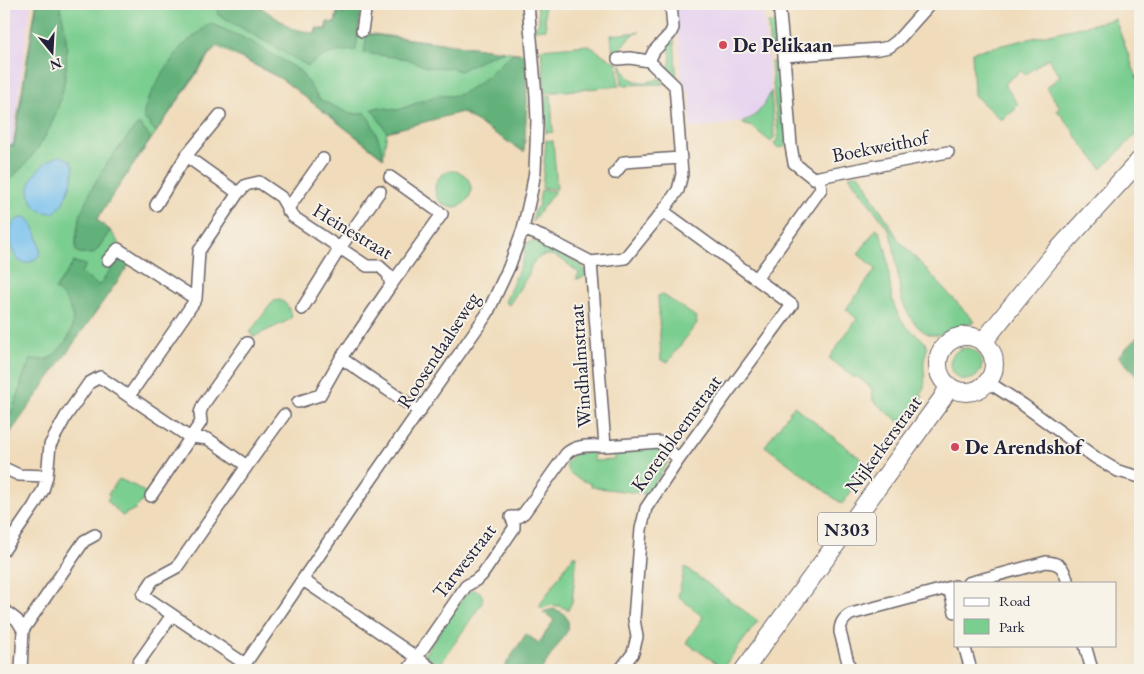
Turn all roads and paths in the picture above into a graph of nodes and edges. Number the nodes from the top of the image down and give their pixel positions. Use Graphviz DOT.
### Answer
graph roads {
  1 [pos="366,4"];
  2 [pos="528,4"];
  3 [pos="671,4"];
  4 [pos="779,4"];
  5 [pos="930,4"];
  6 [pos="362,31"];
  7 [pos="784,56"];
  8 [pos="618,59"];
  9 [pos="649,61"];
  10 [pos="220,115"];
  11 [pos="948,152"];
  12 [pos="186,156"];
  13 [pos="680,158"];
  14 [pos="323,159"];
  15 [pos="1140,160"];
  16 [pos="616,173"];
  17 [pos="390,177"];
  18 [pos="820,177"];
  19 [pos="380,190"];
  20 [pos="238,193"];
  21 [pos="156,205"];
  22 [pos="288,210"];
  23 [pos="663,211"];
  24 [pos="523,229"];
  25 [pos="340,248"];
  26 [pos="108,260"];
  27 [pos="591,262"];
  28 [pos="757,278"];
  29 [pos="391,285"];
  30 [pos="196,299"];
  31 [pos="302,309"];
  32 [pos="983,342"];
  33 [pos="247,343"];
  34 [pos="341,358"];
  35 [pos="988,382"];
  36 [pos="949,387"];
  37 [pos="128,396"];
  38 [pos="298,402"];
  39 [pos="420,412"];
  40 [pos="284,415"];
  41 [pos="192,437"];
  42 [pos="605,446"];
  43 [pos="680,459"];
  44 [pos="246,466"];
  45 [pos="4,468"];
  46 [pos="47,476"];
  47 [pos="1140,477"];
  48 [pos="151,496"];
  49 [pos="95,535"];
  50 [pos="4,550"];
  51 [pos="303,580"];
  52 [pos="972,582"];
  53 [pos="1068,582"];
  54 [pos="952,587"];
  55 [pos="954,604"];
  56 [pos="4,610"];
  57 [pos="172,615"];
  58 [pos="23,630"];
  59 [pos="964,646"];
  60 [pos="1085,646"];
  61 [pos="416,658"];
  62 [pos="243,667"];
  63 [pos="21,670"];
  64 [pos="138,670"];
  65 [pos="408,670"];
  66 [pos="433,670"];
  67 [pos="620,670"];
  68 [pos="744,670"];
  69 [pos="850,670"];
  70 [pos="971,670"];
  71 [pos="1092,670"];
  1 -- 6 [label="street"];
  2 -- 24 [label="street, Roosendaalseweg"];
  3 -- 9 [label="street"];
  4 -- 7 [label="street"];
  5 -- 7 [label="street"];
  7 -- 18 [label="street"];
  8 -- 9 [label="street"];
  9 -- 13 [label="street"];
  10 -- 12 [label="street"];
  11 -- 18 [label="street, Boekweithof"];
  12 -- 20 [label="street"];
  12 -- 21 [label="street"];
  13 -- 16 [label="street"];
  13 -- 23 [label="street"];
  14 -- 22 [label="street, Heinestraat"];
  15 -- 32 [label="main road"];
  17 -- 29 [label="street"];
  18 -- 28 [label="street"];
  19 -- 25 [label="street"];
  20 -- 22 [label="street, Heinestraat"];
  20 -- 30 [label="street, Heinestraat"];
  22 -- 25 [label="street, Heinestraat"];
  23 -- 27 [label="street"];
  23 -- 28 [label="street"];
  24 -- 27 [label="street"];
  24 -- 39 [label="street, Roosendaalseweg"];
  25 -- 29 [label="street, Heinestraat"];
  25 -- 31 [label="street"];
  26 -- 30 [label="street"];
  27 -- 42 [label="street, Windhalmstraat"];
  28 -- 43 [label="street, Korenbloemstraat"];
  29 -- 34 [label="street, Heinestraat"];
  30 -- 37 [label="street"];
  32 -- 35 [label="main road"];
  32 -- 36 [label="main road"];
  33 -- 41 [label="street"];
  34 -- 38 [label="street, Heinestraat"];
  34 -- 39 [label="street"];
  35 -- 36 [label="main road"];
  35 -- 47 [label="street"];
  36 -- 68 [label="main road, Nijkerkerstraat / N303"];
  37 -- 41 [label="street"];
  37 -- 46 [label="street"];
  39 -- 51 [label="street, Roosendaalseweg"];
  40 -- 44 [label="street"];
  41 -- 44 [label="street"];
  41 -- 48 [label="street"];
  42 -- 43 [label="street, Windhalmstraat"];
  42 -- 61 [label="street, Tarwestraat"];
  43 -- 67 [label="street, Korenbloemstraat"];
  44 -- 57 [label="street"];
  45 -- 46 [label="street"];
  46 -- 50 [label="street"];
  49 -- 58 [label="street"];
  51 -- 61 [label="street"];
  51 -- 62 [label="street, Roosendaalseweg"];
  52 -- 53 [label="street"];
  54 -- 55 [label="street"];
  54 -- 69 [label="street"];
  56 -- 58 [label="street"];
  57 -- 62 [label="street"];
  57 -- 64 [label="street"];
  58 -- 63 [label="street"];
  59 -- 70 [label="street"];
  60 -- 71 [label="street"];
  61 -- 65 [label="street"];
  61 -- 66 [label="street"];
}
